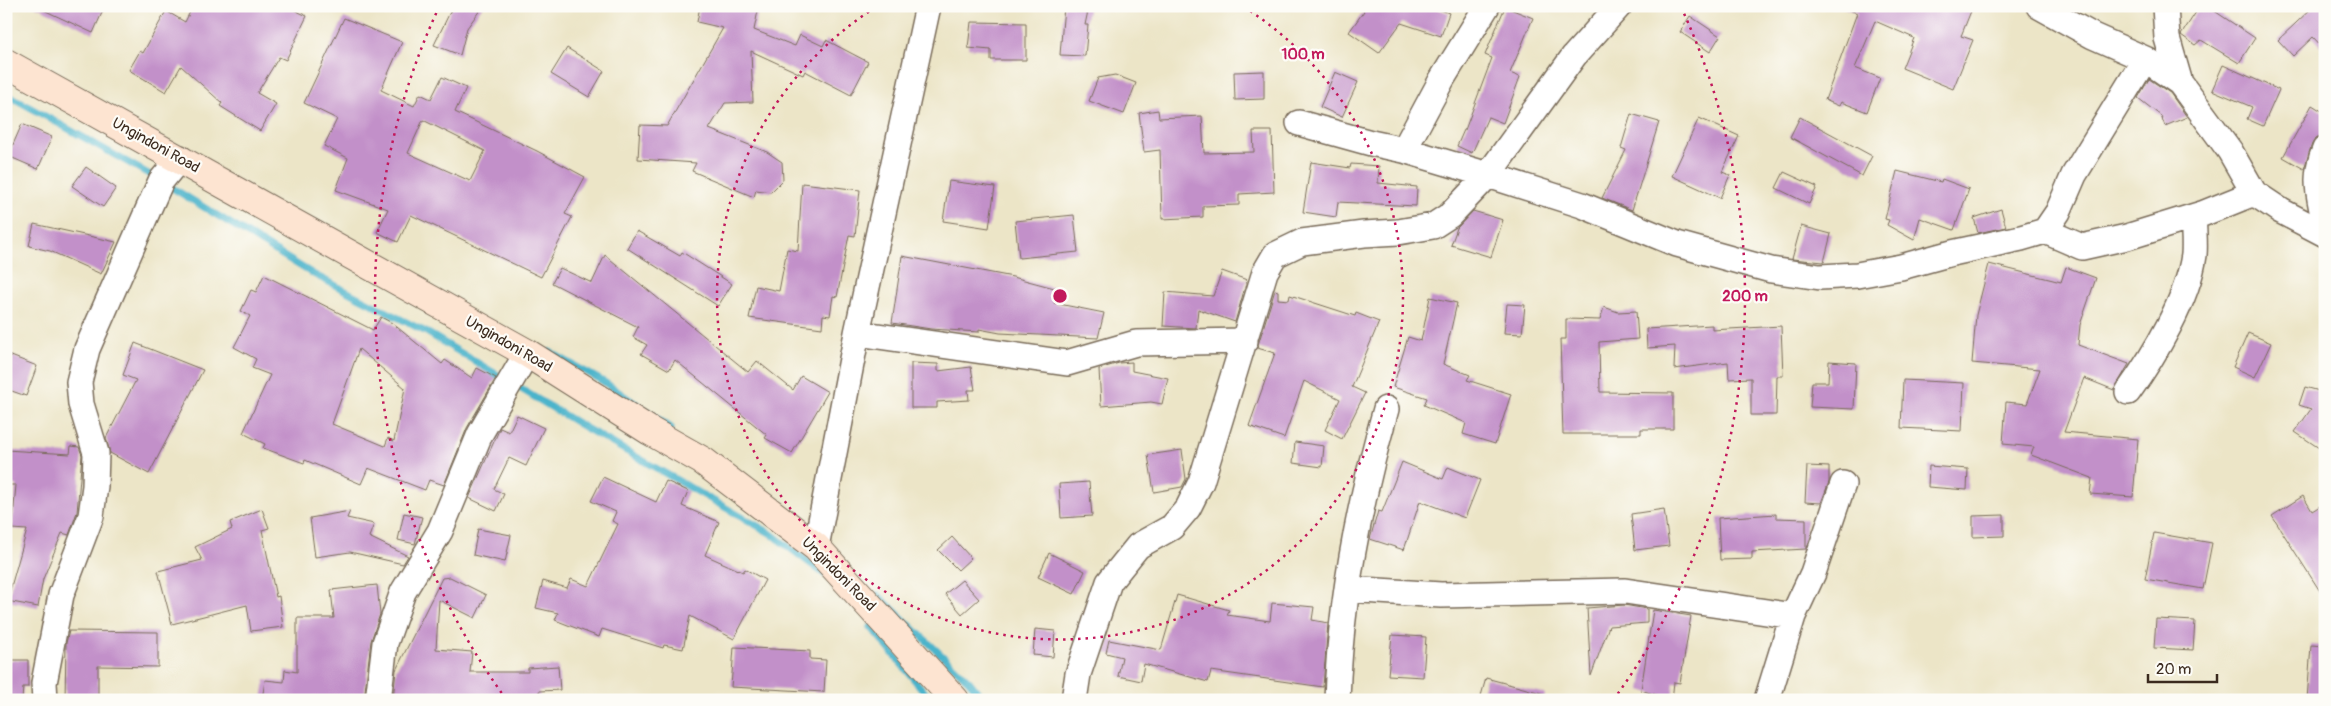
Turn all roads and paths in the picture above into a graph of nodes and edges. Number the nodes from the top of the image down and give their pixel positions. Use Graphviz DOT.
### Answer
graph roads {
  1 [pos="928,6"];
  2 [pos="1487,6"];
  3 [pos="1619,6"];
  4 [pos="2039,6"];
  5 [pos="2165,6"];
  6 [pos="2145,59"];
  7 [pos="6,63"];
  8 [pos="2180,83"];
  9 [pos="1299,123"];
  10 [pos="2325,149"];
  11 [pos="1404,150"];
  12 [pos="180,158"];
  13 [pos="1488,175"];
  14 [pos="2254,193"];
  15 [pos="2193,217"];
  16 [pos="2325,226"];
  17 [pos="2045,230"];
  18 [pos="2325,234"];
  19 [pos="857,333"];
  20 [pos="1245,341"];
  21 [pos="527,352"];
  22 [pos="2128,392"];
  23 [pos="1386,409"];
  24 [pos="1843,484"];
  25 [pos="816,546"];
  26 [pos="1347,589"];
  27 [pos="1793,616"];
  28 [pos="45,700"];
  29 [pos="378,700"];
  30 [pos="955,700"];
  31 [pos="1074,700"];
  32 [pos="1337,700"];
  33 [pos="1767,700"];
  1 -- 19 [label="street"];
  2 -- 11 [label="street"];
  3 -- 13 [label="street"];
  4 -- 6 [label="street"];
  5 -- 8 [label="street"];
  6 -- 8 [label="street"];
  6 -- 17 [label="street"];
  7 -- 12 [label="main road, Ungindoni Road"];
  8 -- 14 [label="street"];
  9 -- 11 [label="street"];
  10 -- 16 [label="street"];
  11 -- 13 [label="street"];
  12 -- 21 [label="main road, Ungindoni Road"];
  12 -- 28 [label="street"];
  13 -- 17 [label="street"];
  13 -- 20 [label="street"];
  14 -- 15 [label="street"];
  14 -- 18 [label="street"];
  15 -- 17 [label="street"];
  15 -- 22 [label="street"];
  19 -- 20 [label="street"];
  19 -- 25 [label="street"];
  20 -- 31 [label="street"];
  21 -- 25 [label="main road, Ungindoni Road"];
  21 -- 29 [label="street"];
  23 -- 26 [label="street"];
  24 -- 27 [label="street"];
  25 -- 30 [label="main road, Ungindoni Road"];
  26 -- 27 [label="street"];
  26 -- 32 [label="street"];
  27 -- 33 [label="street"];
}
